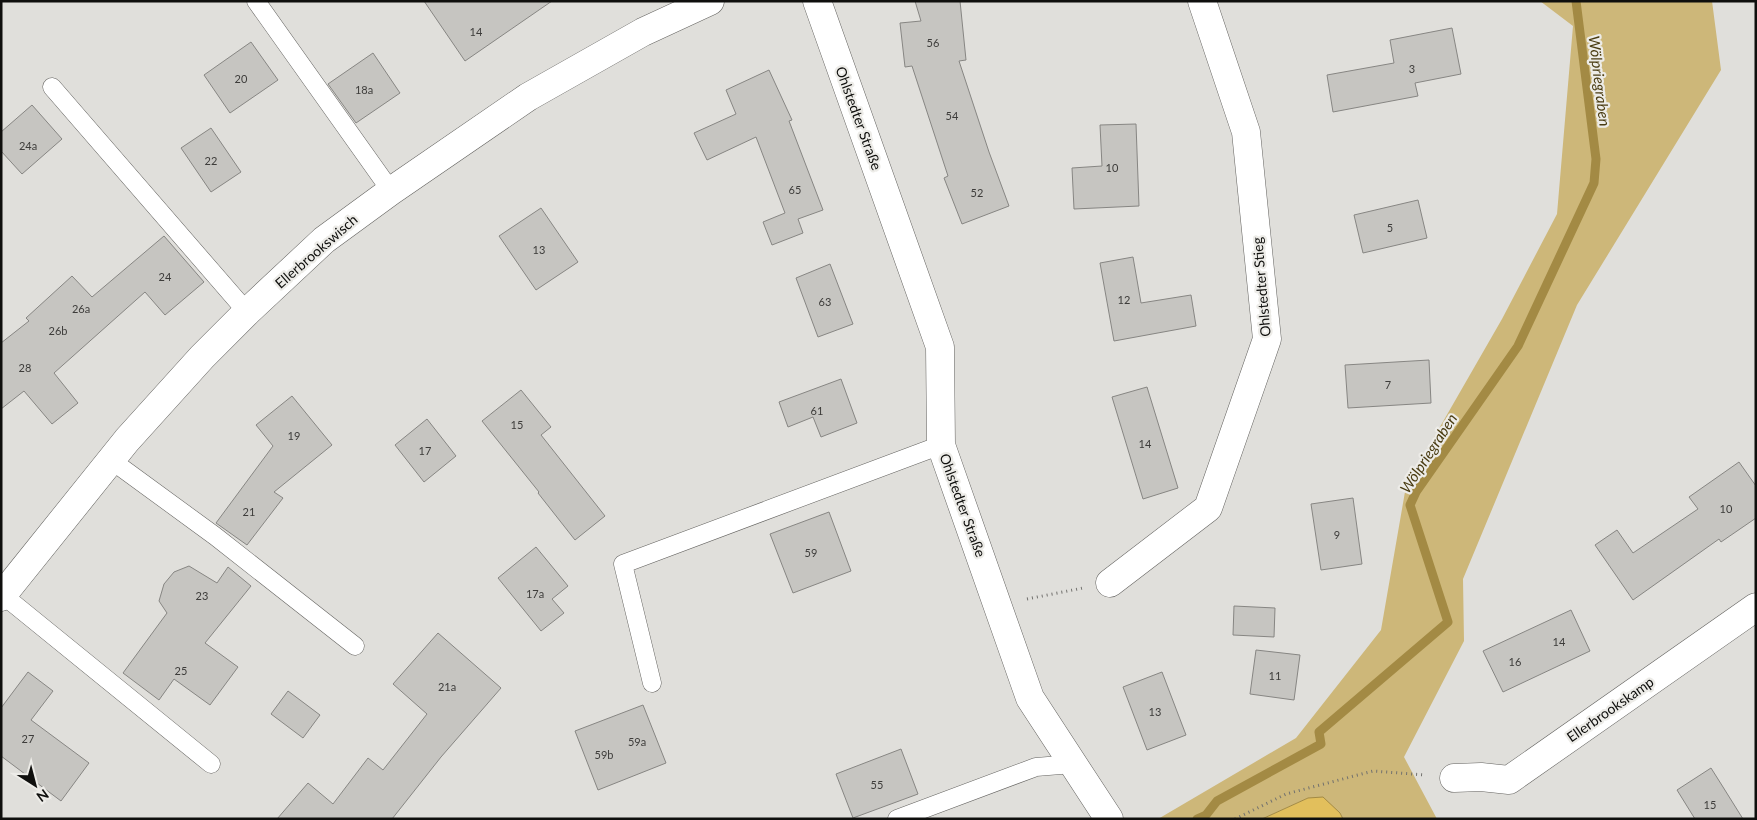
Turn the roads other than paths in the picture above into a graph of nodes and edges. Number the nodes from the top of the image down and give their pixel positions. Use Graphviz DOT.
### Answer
graph roads {
  1 [pos="256,1"];
  2 [pos="710,1"];
  3 [pos="817,1"];
  4 [pos="1202,1"];
  5 [pos="52,87"];
  6 [pos="391,190"];
  7 [pos="247,312"];
  8 [pos="941,445"];
  9 [pos="111,460"];
  10 [pos="1110,583"];
  11 [pos="2,596"];
  12 [pos="1756,607"];
  13 [pos="355,646"];
  14 [pos="652,683"];
  15 [pos="211,764"];
  16 [pos="1073,764"];
  17 [pos="1454,778"];
  18 [pos="897,819"];
  19 [pos="1109,819"];
  1 -- 6 [label="lane"];
  2 -- 6 [label="street, Ellerbrookswisch"];
  3 -- 8 [label="street, Ohlstedter Straße"];
  4 -- 10 [label="street, Ohlstedter Stieg"];
  5 -- 7 [label="lane"];
  6 -- 7 [label="street, Ellerbrookswisch"];
  7 -- 9 [label="street, Ellerbrookswisch"];
  8 -- 14 [label="lane"];
  8 -- 16 [label="street, Ohlstedter Straße"];
  9 -- 11 [label="street, Ellerbrookswisch"];
  9 -- 13 [label="lane"];
  11 -- 15 [label="lane"];
  12 -- 17 [label="street, Ellerbrookskamp"];
  16 -- 18 [label="lane"];
  16 -- 19 [label="street, Ohlstedter Straße"];
}
